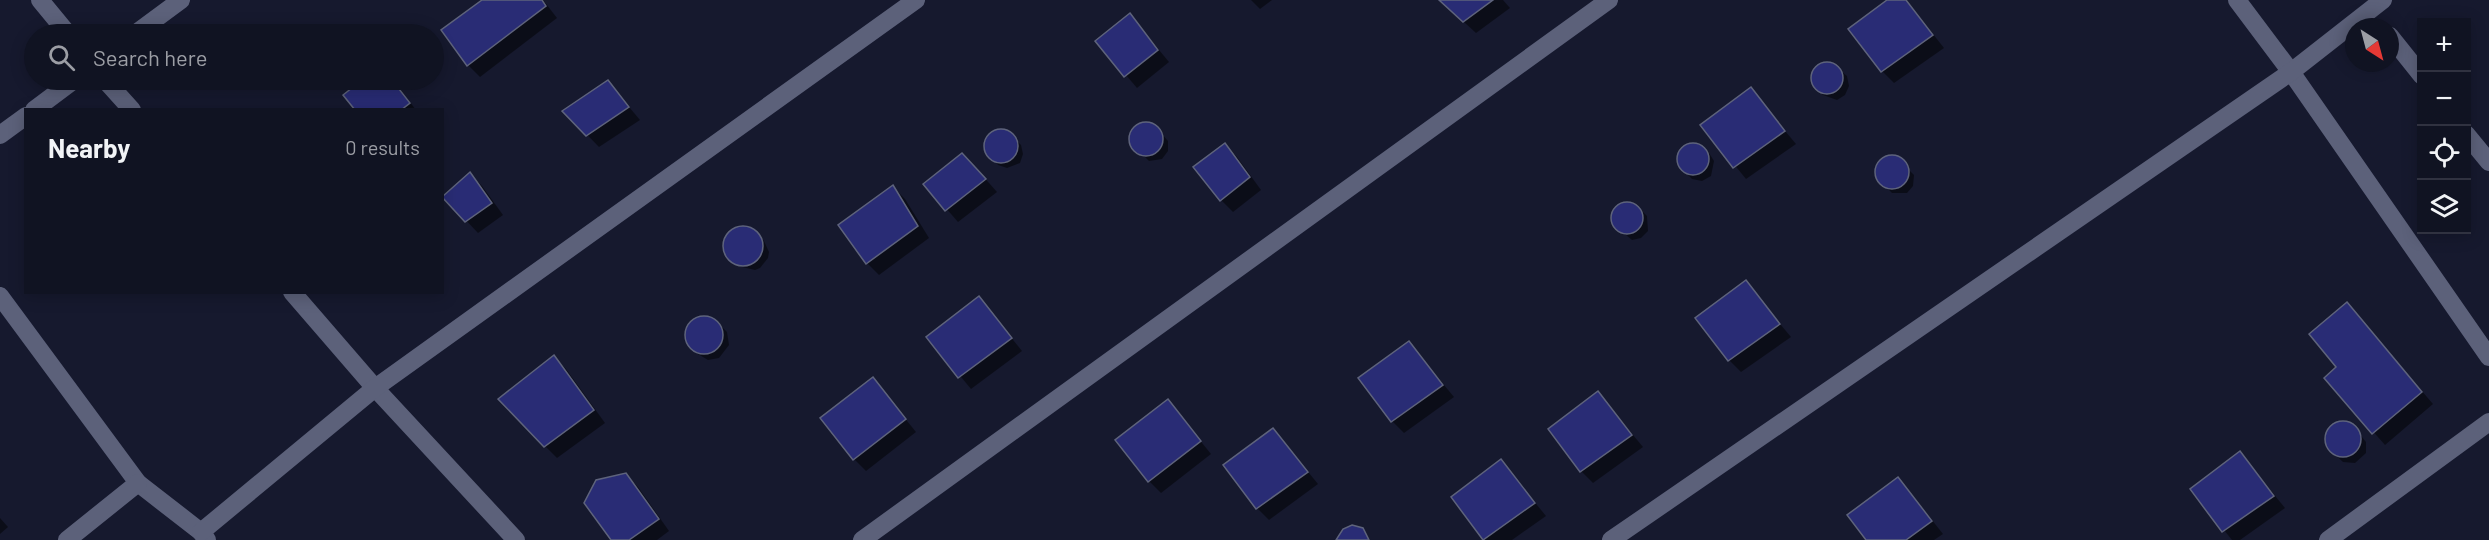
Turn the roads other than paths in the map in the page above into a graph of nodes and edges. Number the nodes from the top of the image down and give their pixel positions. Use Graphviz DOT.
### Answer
graph roads {
  1 [pos="40,0"];
  2 [pos="181,0"];
  3 [pos="916,0"];
  4 [pos="1609,0"];
  5 [pos="2237,0"];
  6 [pos="2372,3"];
  7 [pos="2379,18"];
  8 [pos="60,24"];
  9 [pos="149,24"];
  10 [pos="2399,48"];
  11 [pos="2291,72"];
  12 [pos="2418,72"];
  13 [pos="61,90"];
  14 [pos="114,90"];
  15 [pos="37,108"];
  16 [pos="130,108"];
  17 [pos="24,117"];
  18 [pos="0,135"];
  19 [pos="2471,140"];
  20 [pos="2489,162"];
  21 [pos="294,294"];
  22 [pos="0,296"];
  23 [pos="2489,357"];
  24 [pos="375,388"];
  25 [pos="2489,422"];
  26 [pos="138,483"];
  27 [pos="204,536"];
  28 [pos="67,540"];
  29 [pos="516,540"];
  30 [pos="862,540"];
  31 [pos="1611,540"];
  32 [pos="2328,540"];
  1 -- 8 [label="street"];
  2 -- 9 [label="street"];
  3 -- 24 [label="street"];
  4 -- 30 [label="street"];
  5 -- 11 [label="street"];
  6 -- 7 [label="street"];
  6 -- 11 [label="street"];
  10 -- 12 [label="street"];
  11 -- 23 [label="street"];
  11 -- 31 [label="street"];
  13 -- 15 [label="street"];
  14 -- 16 [label="street"];
  17 -- 18 [label="street"];
  19 -- 20 [label="street"];
  21 -- 24 [label="street"];
  22 -- 26 [label="street"];
  24 -- 27 [label="street"];
  24 -- 29 [label="street"];
  25 -- 32 [label="street"];
  26 -- 27 [label="street"];
  26 -- 28 [label="street"];
}
